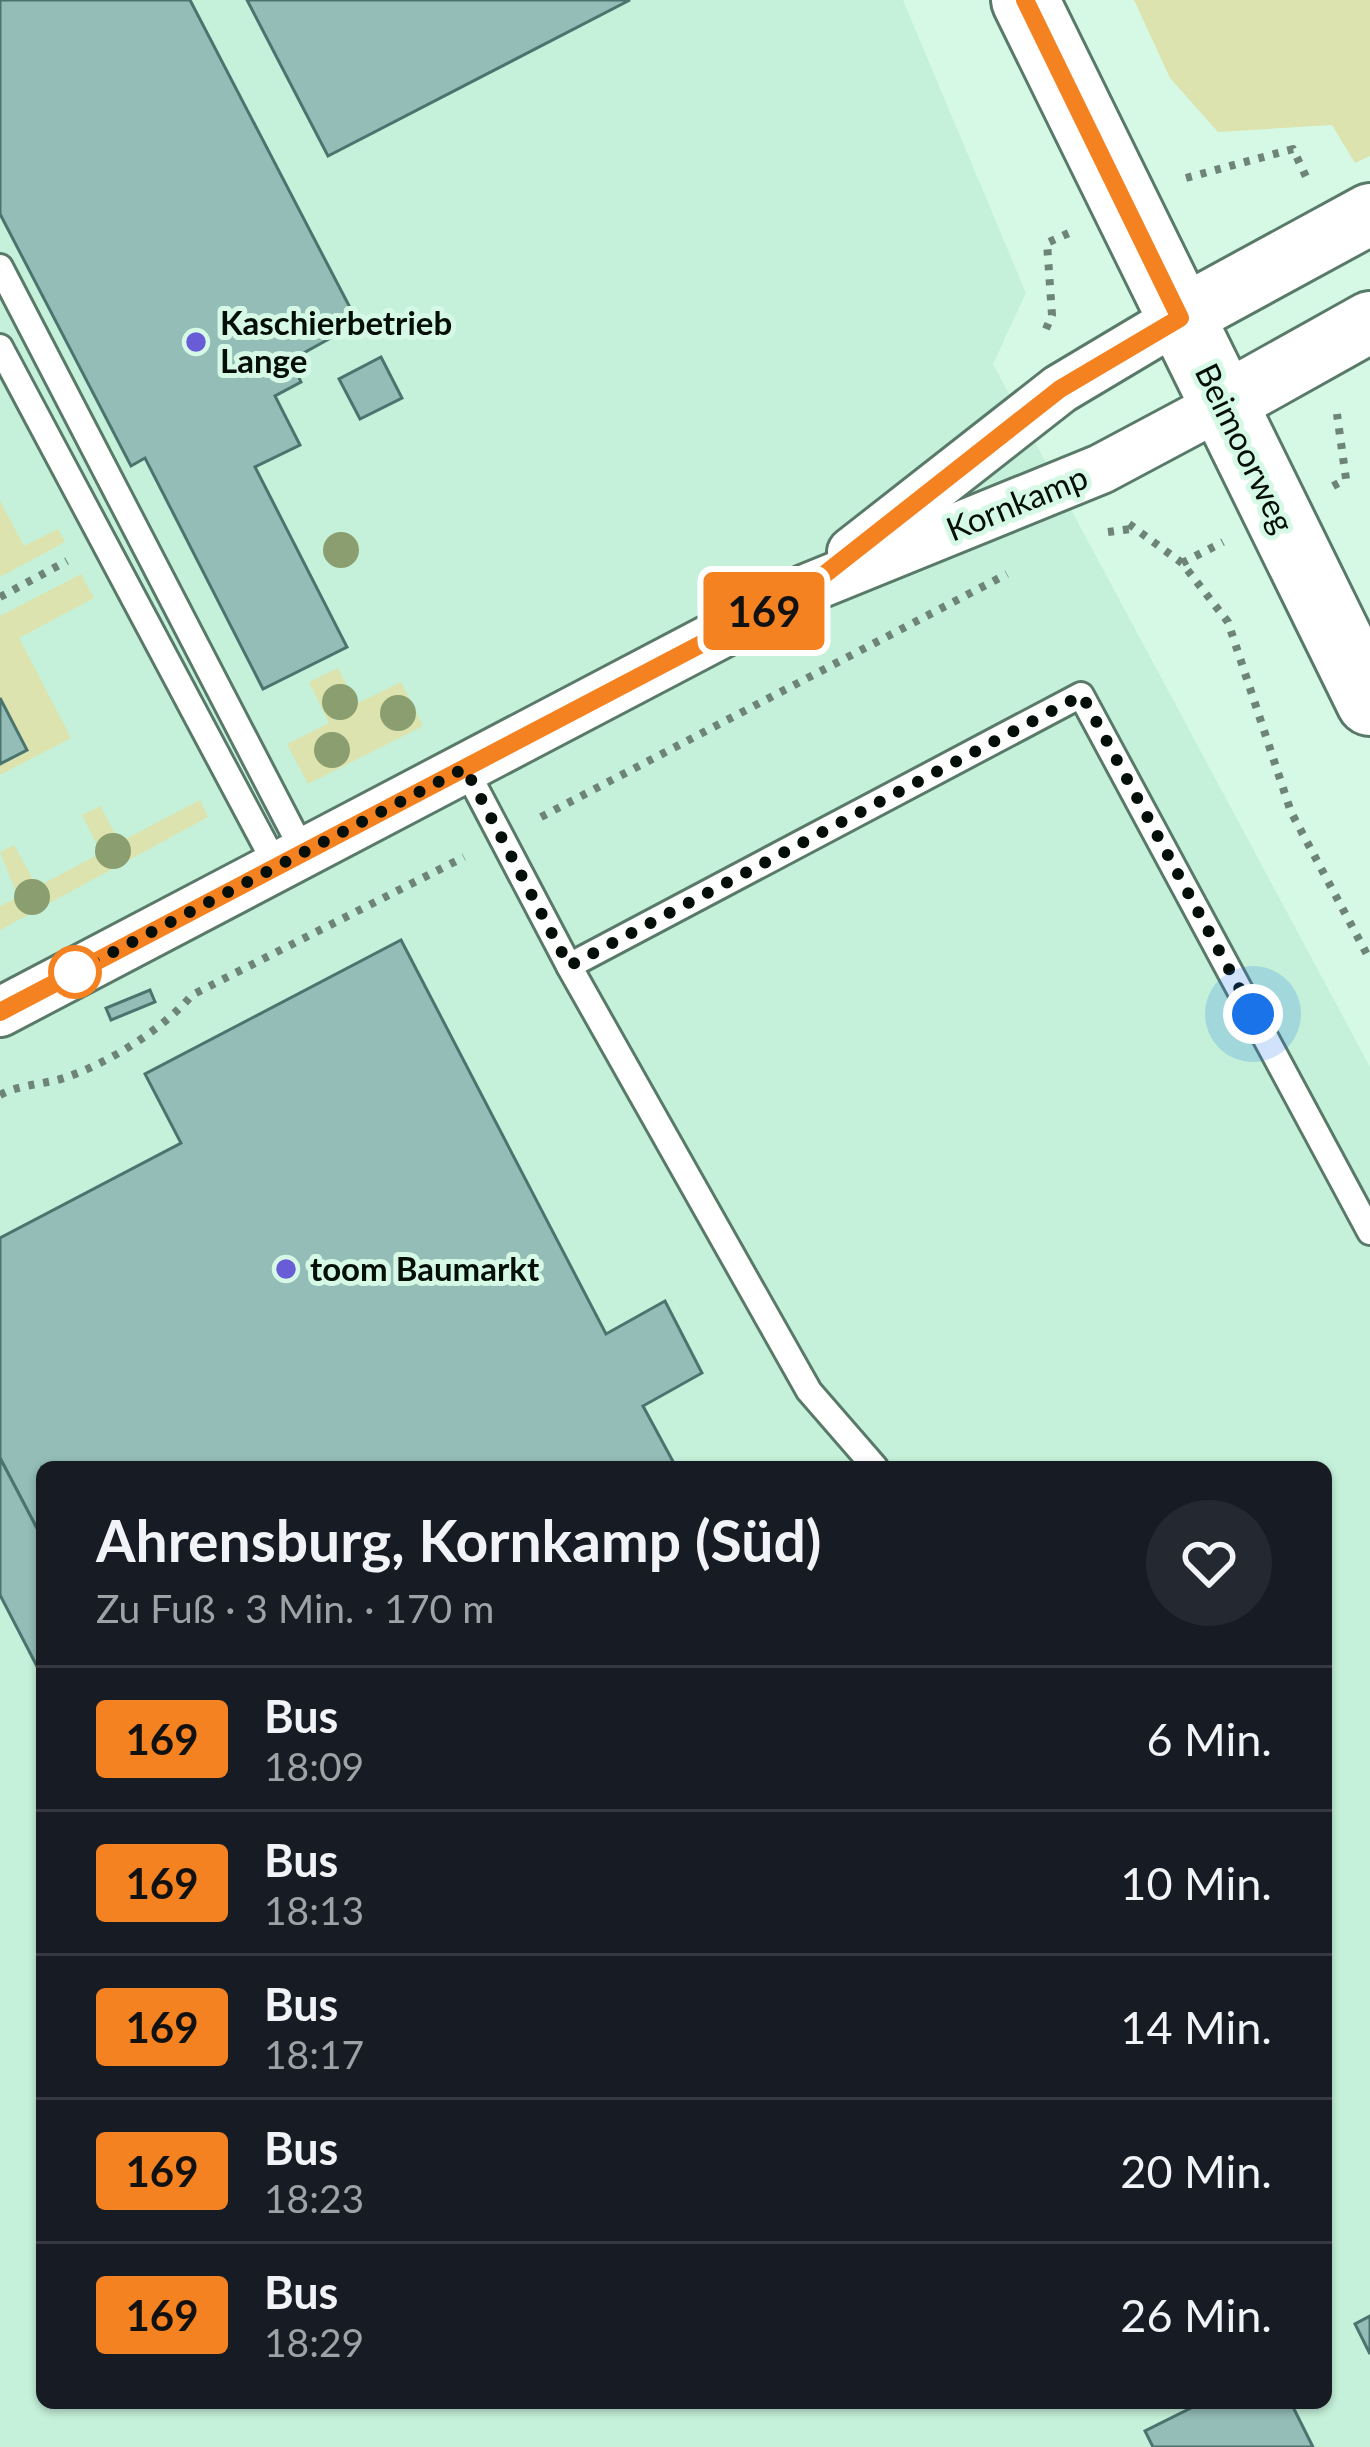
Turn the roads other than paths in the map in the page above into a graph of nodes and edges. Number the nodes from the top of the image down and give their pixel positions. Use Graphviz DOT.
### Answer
graph roads {
  1 [pos="1025,0"];
  2 [pos="1370,214"];
  3 [pos="0,267"];
  4 [pos="1180,318"];
  5 [pos="1370,322"];
  6 [pos="0,347"];
  7 [pos="1222,404"];
  8 [pos="806,589"];
  9 [pos="1370,702"];
  10 [pos="465,768"];
  11 [pos="290,860"];
  12 [pos="569,966"];
  13 [pos="0,1012"];
  14 [pos="1370,1232"];
  15 [pos="870,1461"];
  1 -- 4 [label="main road, Beimoorweg"];
  2 -- 4 [label="street"];
  3 -- 11 [label="lane"];
  4 -- 7 [label="main road, Beimoorweg"];
  4 -- 8 [label="street, Kornkamp"];
  5 -- 7 [label="street"];
  6 -- 11 [label="lane"];
  7 -- 8 [label="street, Kornkamp"];
  7 -- 9 [label="main road, Beimoorweg"];
  8 -- 10 [label="street, Kornkamp"];
  10 -- 11 [label="street, Kornkamp"];
  10 -- 12 [label="lane"];
  11 -- 13 [label="street, Kornkamp"];
  12 -- 14 [label="lane"];
  12 -- 15 [label="lane"];
}
